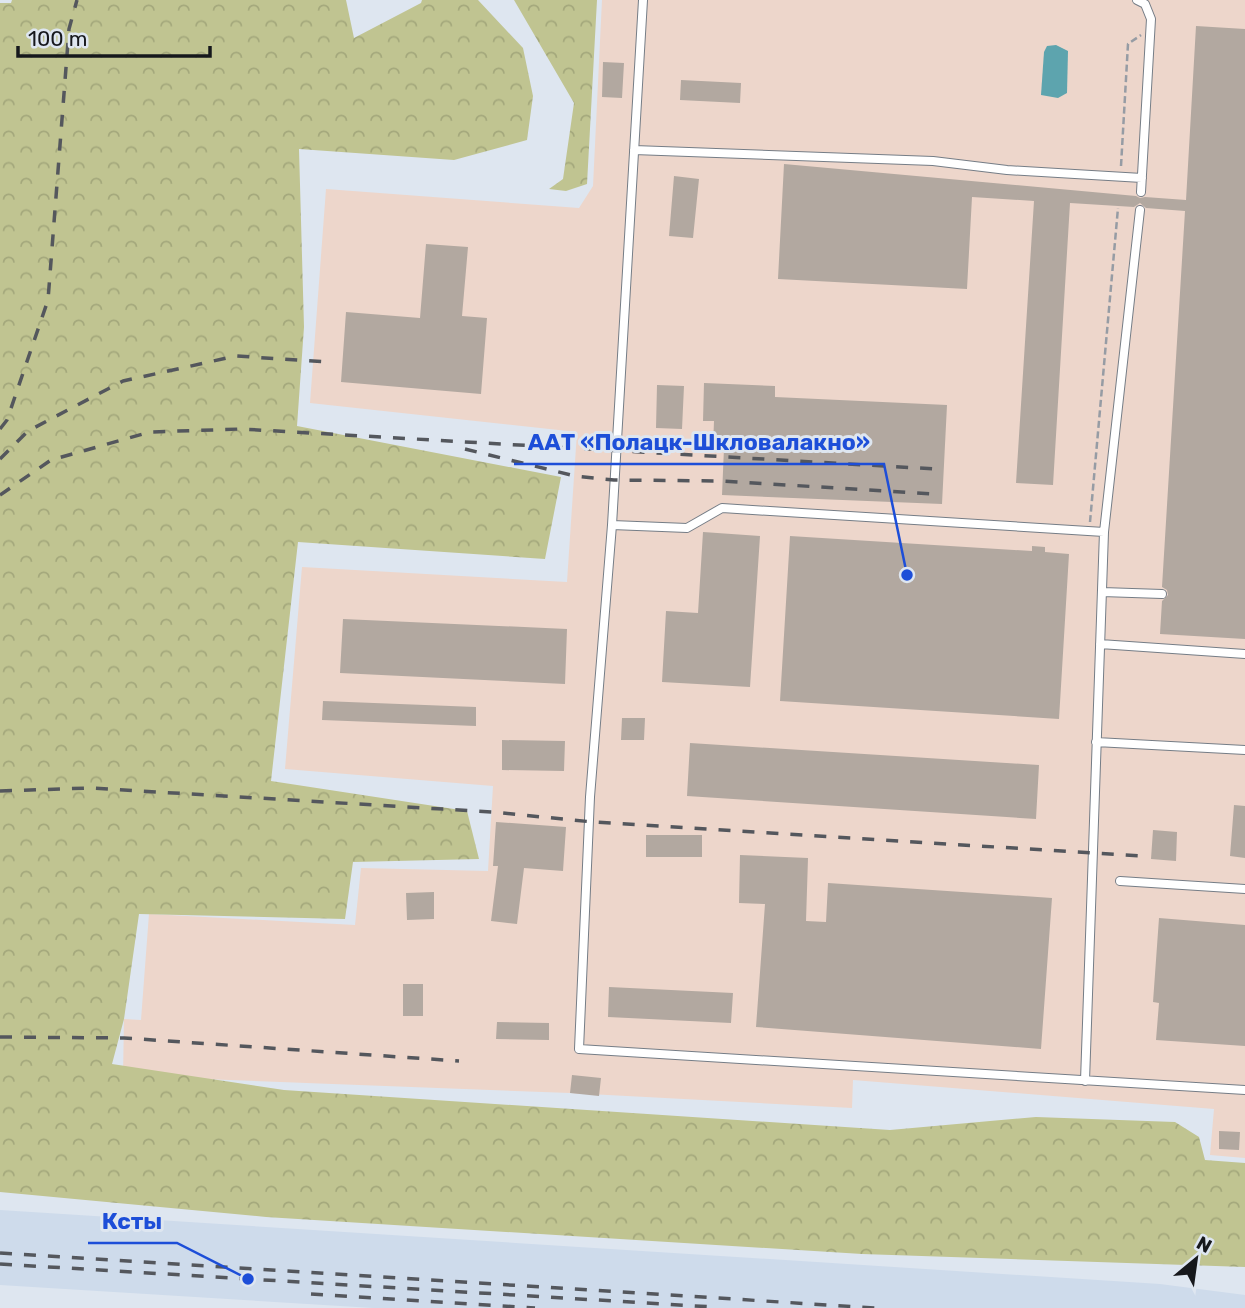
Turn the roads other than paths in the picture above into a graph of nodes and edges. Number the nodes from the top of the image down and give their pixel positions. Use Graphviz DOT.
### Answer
graph roads {
  1 [pos="643,0"];
  2 [pos="1144,1"];
  3 [pos="634,150"];
  4 [pos="1142,178"];
  5 [pos="1141,192"];
  6 [pos="1140,210"];
  7 [pos="612,525"];
  8 [pos="1104,532"];
  9 [pos="1102,592"];
  10 [pos="1162,594"];
  11 [pos="1100,644"];
  12 [pos="1245,654"];
  13 [pos="1096,742"];
  14 [pos="1245,750"];
  15 [pos="1119,881"];
  16 [pos="1245,890"];
  17 [pos="1085,1081"];
  18 [pos="1245,1090"];
  1 -- 3 [label="lane"];
  2 -- 4 [label="lane"];
  3 -- 4 [label="lane"];
  3 -- 7 [label="lane"];
  4 -- 5 [label="lane"];
  6 -- 8 [label="lane"];
  7 -- 8 [label="lane"];
  7 -- 17 [label="lane"];
  8 -- 9 [label="lane"];
  9 -- 10 [label="lane"];
  9 -- 11 [label="lane"];
  11 -- 12 [label="lane"];
  11 -- 13 [label="lane"];
  13 -- 14 [label="lane"];
  13 -- 17 [label="lane"];
  15 -- 16 [label="lane"];
  17 -- 18 [label="lane"];
}
